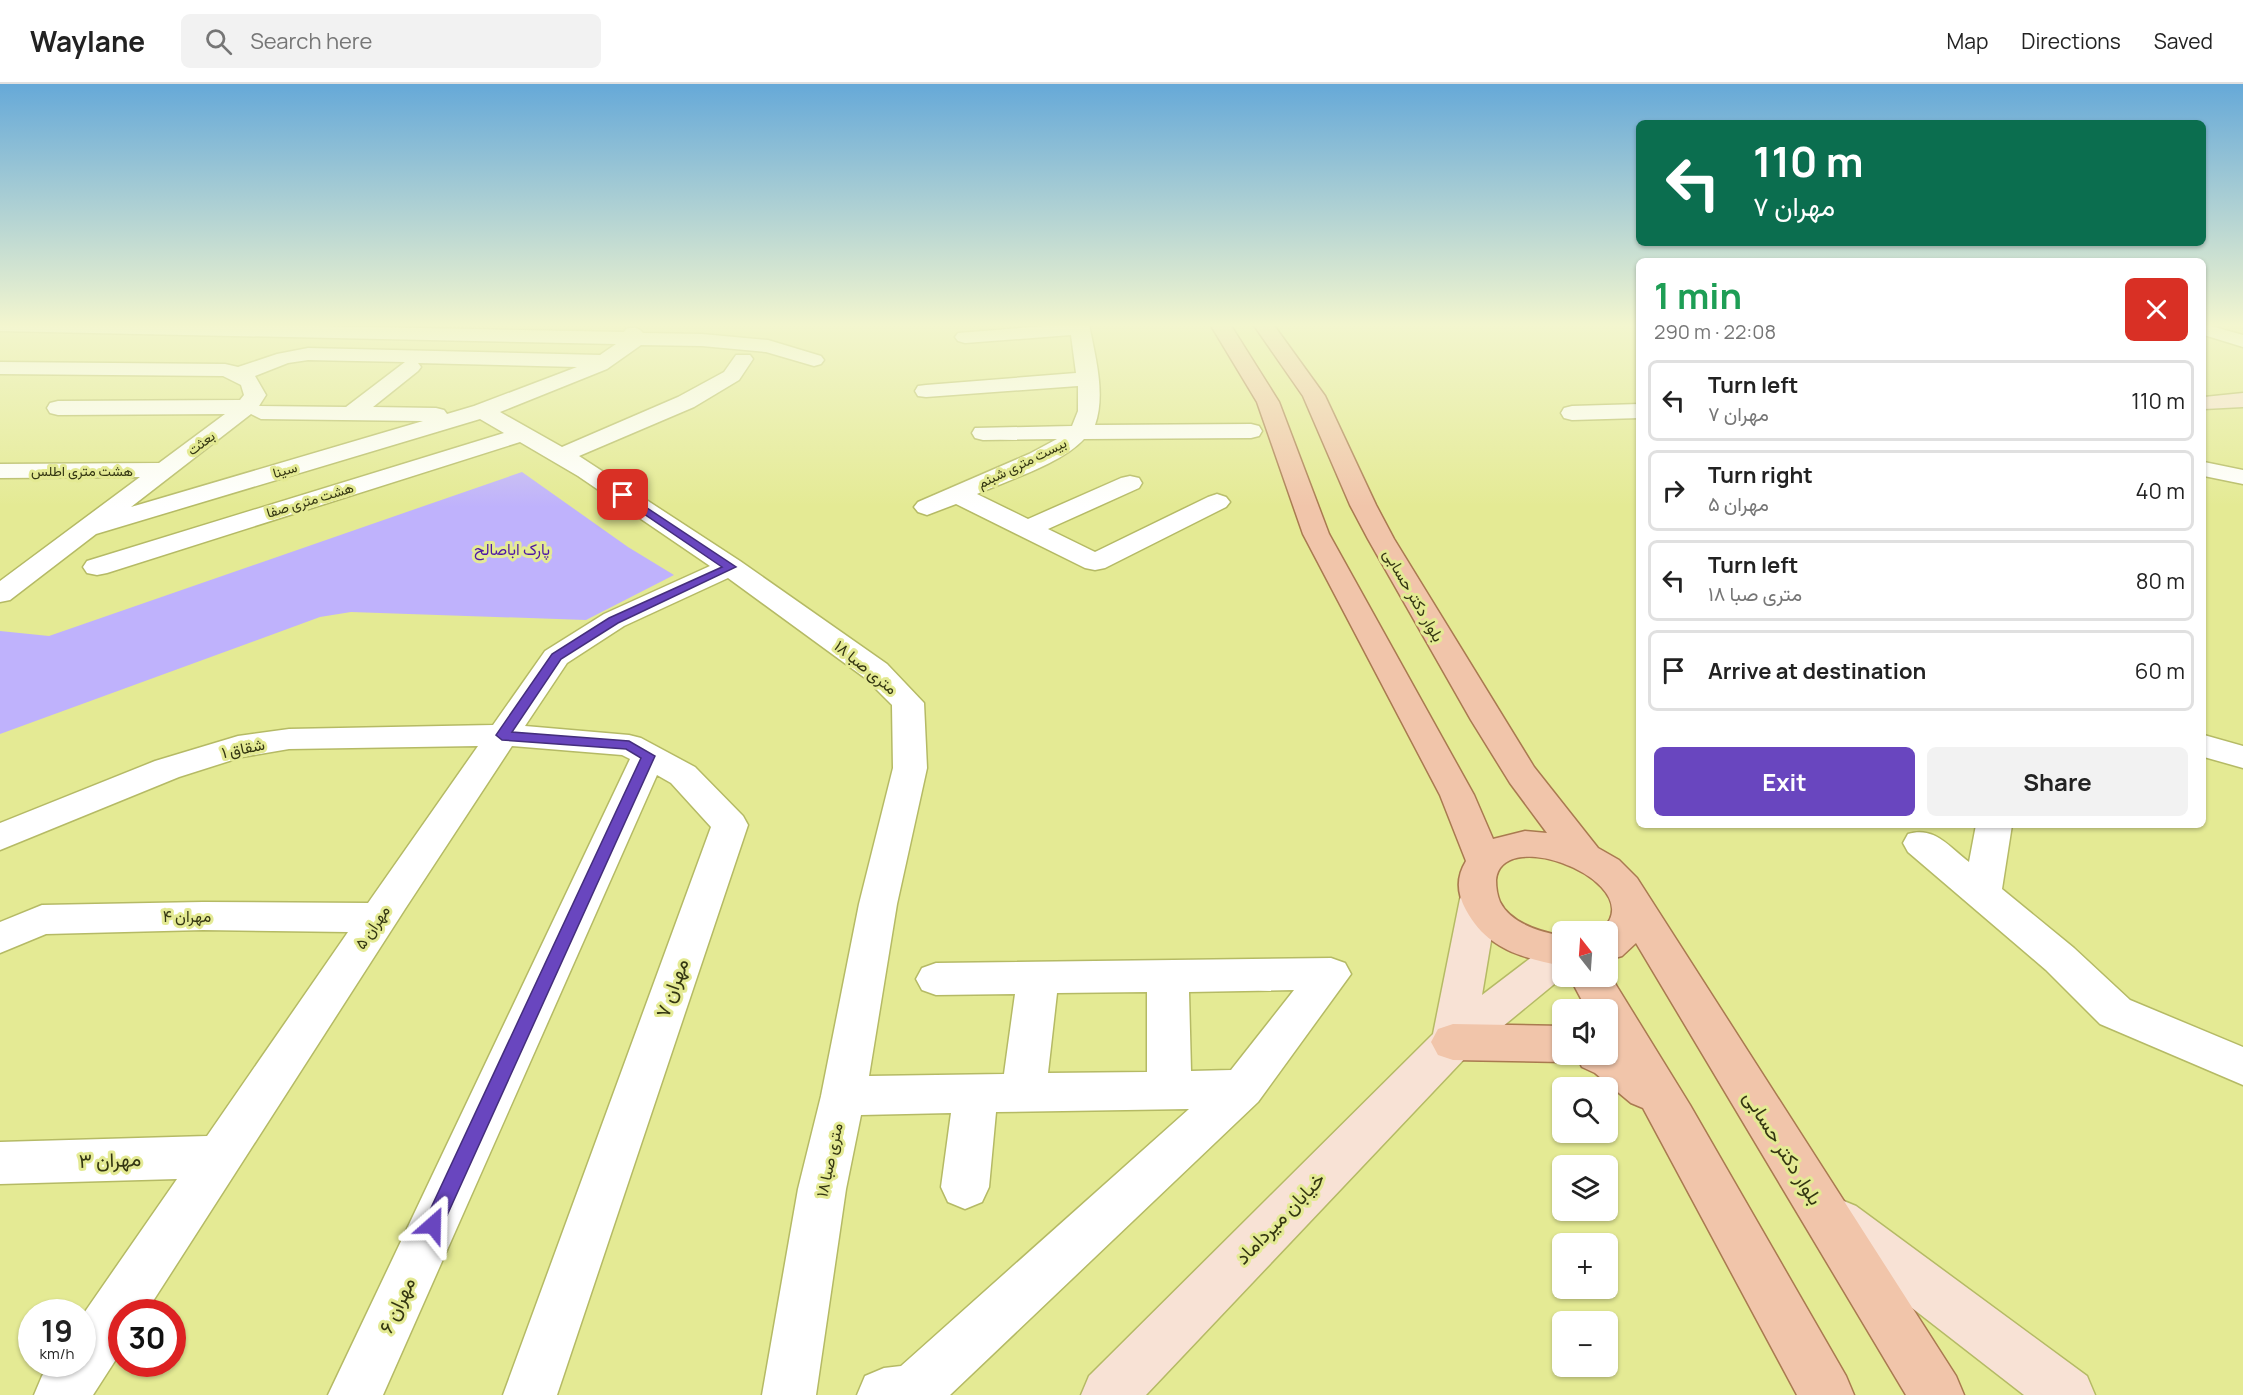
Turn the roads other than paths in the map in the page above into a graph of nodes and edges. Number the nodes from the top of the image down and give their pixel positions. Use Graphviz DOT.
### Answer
graph roads {
  1 [pos="251,385"];
  2 [pos="388,385"];
  3 [pos="551,385"];
  4 [pos="716,385"];
  5 [pos="1004,385"];
  6 [pos="1087,385"];
  7 [pos="1258,385"];
  8 [pos="1306,385"];
  9 [pos="926,391"];
  10 [pos="2243,400"];
  11 [pos="2206,403"];
  12 [pos="58,408"];
  13 [pos="253,410"];
  14 [pos="1636,411"];
  15 [pos="2243,412"];
  16 [pos="352,413"];
  17 [pos="1572,413"];
  18 [pos="473,414"];
  19 [pos="2206,415"];
  20 [pos="1251,431"];
  21 [pos="1077,433"];
  22 [pos="523,434"];
  23 [pos="983,434"];
  24 [pos="560,456"];
  25 [pos="2206,469"];
  26 [pos="165,470"];
  27 [pos="0,471"];
  28 [pos="2243,477"];
  29 [pos="1130,483"];
  30 [pos="956,494"];
  31 [pos="1217,502"];
  32 [pos="927,507"];
  33 [pos="89,528"];
  34 [pos="1027,529"];
  35 [pos="97,567"];
  36 [pos="730,567"];
  37 [pos="0,594"];
  38 [pos="502,735"];
  39 [pos="2206,747"];
  40 [pos="648,756"];
  41 [pos="2243,757"];
  42 [pos="1993,828"];
  43 [pos="0,837"];
  44 [pos="1921,843"];
  45 [pos="1584,855"];
  46 [pos="1482,880"];
  47 [pos="1982,894"];
  48 [pos="1630,900"];
  49 [pos="378,918"];
  50 [pos="1618,936"];
  51 [pos="0,938"];
  52 [pos="1552,950"];
  53 [pos="1552,962"];
  54 [pos="1168,976"];
  55 [pos="1038,978"];
  56 [pos="936,979"];
  57 [pos="1596,987"];
  58 [pos="1453,1042"];
  59 [pos="1552,1044"];
  60 [pos="1617,1065"];
  61 [pos="2243,1067"];
  62 [pos="1242,1089"];
  63 [pos="1169,1090"];
  64 [pos="1024,1092"];
  65 [pos="976,1093"];
  66 [pos="843,1096"];
  67 [pos="1674,1119"];
  68 [pos="219,1157"];
  69 [pos="0,1162"];
  70 [pos="965,1187"];
  71 [pos="1822,1209"];
  72 [pos="96,1342"];
  73 [pos="73,1377"];
  74 [pos="61,1395"];
  75 [pos="355,1395"];
  76 [pos="530,1395"];
  77 [pos="789,1395"];
  78 [pos="884,1395"];
  79 [pos="1108,1395"];
  80 [pos="1827,1395"];
  81 [pos="1937,1395"];
  82 [pos="2068,1395"];
  1 -- 13 [label="street"];
  2 -- 16 [label="street"];
  3 -- 18 [label="street"];
  4 -- 24 [label="street"];
  5 -- 9 [label="street"];
  6 -- 21 [label="street, بیست متری شبنم"];
  7 -- 46 [label="main road"];
  8 -- 45 [label="main road, بلوار دکتر حسابی"];
  10 -- 11 [label="main road"];
  12 -- 13 [label="street"];
  13 -- 16 [label="street"];
  13 -- 26 [label="street, بعثت"];
  14 -- 17 [label="street"];
  15 -- 19 [label="main road"];
  16 -- 18 [label="street"];
  18 -- 22 [label="street, متری صبا ۱۸"];
  18 -- 33 [label="street, سینا"];
  20 -- 21 [label="street"];
  21 -- 23 [label="street"];
  21 -- 30 [label="street, بیست متری شبنم"];
  22 -- 24 [label="street, متری صبا ۱۸"];
  22 -- 35 [label="street, هشت متری صفا"];
  24 -- 36 [label="street, متری صبا ۱۸"];
  25 -- 28 [label="street"];
  26 -- 27 [label="street, هشت متری اطلس"];
  26 -- 33 [label="street, بعثت"];
  29 -- 34 [label="street"];
  30 -- 32 [label="street, بیست متری شبنم"];
  30 -- 34 [label="street"];
  31 -- 34 [label="street"];
  33 -- 37 [label="street, بعثت"];
  36 -- 38 [label="street, مهران ۵"];
  36 -- 66 [label="street, متری صبا ۱۸"];
  38 -- 40 [label="street, مهران ۷"];
  38 -- 43 [label="street, شقاق ۱"];
  38 -- 49 [label="street, مهران ۵"];
  39 -- 41 [label="street"];
  40 -- 75 [label="street, مهران ۶"];
  40 -- 76 [label="street, مهران ۷"];
  42 -- 47 [label="street"];
  44 -- 47 [label="street"];
  45 -- 46 [label="main road"];
  45 -- 48 [label="main road, بلوار دکتر حسابی"];
  46 -- 52 [label="main road"];
  46 -- 58 [label="main road"];
  47 -- 61 [label="street"];
  48 -- 50 [label="main road"];
  48 -- 71 [label="main road, بلوار دکتر حسابی"];
  49 -- 51 [label="street, مهران ۴"];
  49 -- 68 [label="street, مهران ۵"];
  53 -- 58 [label="main road, خیابان میرداماد"];
  54 -- 55 [label="street"];
  54 -- 62 [label="street"];
  54 -- 63 [label="street"];
  55 -- 56 [label="street"];
  55 -- 64 [label="street"];
  57 -- 67 [label="main road"];
  58 -- 59 [label="main road"];
  58 -- 79 [label="main road, خیابان میرداماد"];
  60 -- 67 [label="main road"];
  62 -- 63 [label="street"];
  62 -- 78 [label="street"];
  63 -- 64 [label="street"];
  64 -- 65 [label="street"];
  65 -- 66 [label="street"];
  65 -- 70 [label="street"];
  66 -- 77 [label="street, متری صبا ۱۸"];
  67 -- 80 [label="main road"];
  68 -- 69 [label="street, مهران ۳"];
  68 -- 72 [label="street, مهران ۵"];
  71 -- 81 [label="main road, بلوار دکتر حسابی"];
  71 -- 82 [label="main road"];
  73 -- 74 [label="street, مهران ۵"];
}
